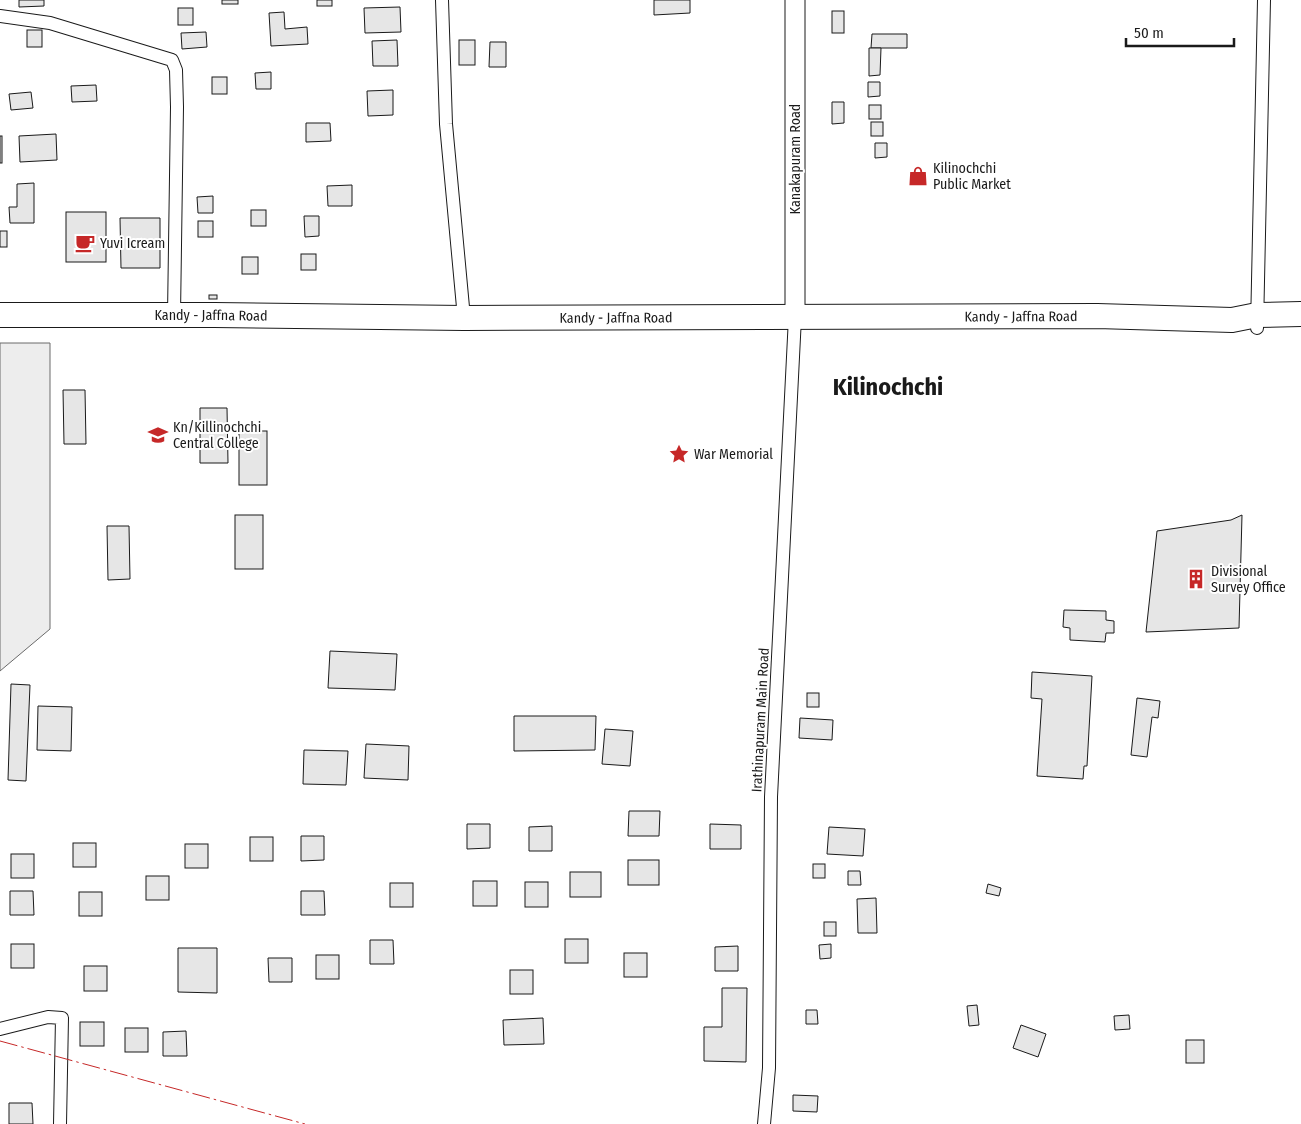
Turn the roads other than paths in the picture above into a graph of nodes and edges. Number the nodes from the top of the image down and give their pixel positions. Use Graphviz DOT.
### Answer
graph roads {
  1 [pos="442,0"];
  2 [pos="795,0"];
  3 [pos="1264,0"];
  4 [pos="0,16"];
  5 [pos="1301,314"];
  6 [pos="174,315"];
  7 [pos="0,316"];
  8 [pos="795,317"];
  9 [pos="464,318"];
  10 [pos="1257,321"];
  11 [pos="1301,328"];
  12 [pos="0,1029"];
  13 [pos="60,1124"];
  14 [pos="764,1124"];
  1 -- 9 [label="street"];
  2 -- 8 [label="street, Kanakapuram Road"];
  3 -- 10 [label="street"];
  4 -- 6 [label="street"];
  5 -- 10 [label="highway, Kandy - Jaffna Road"];
  6 -- 7 [label="highway, Kandy - Jaffna Road"];
  6 -- 9 [label="highway, Kandy - Jaffna Road"];
  8 -- 9 [label="highway, Kandy - Jaffna Road"];
  8 -- 10 [label="highway, Kandy - Jaffna Road"];
  8 -- 14 [label="street, Irathinapuram Main Road"];
  10 -- 11 [label="highway, Kandy - Jaffna Road"];
  12 -- 13 [label="street"];
}
